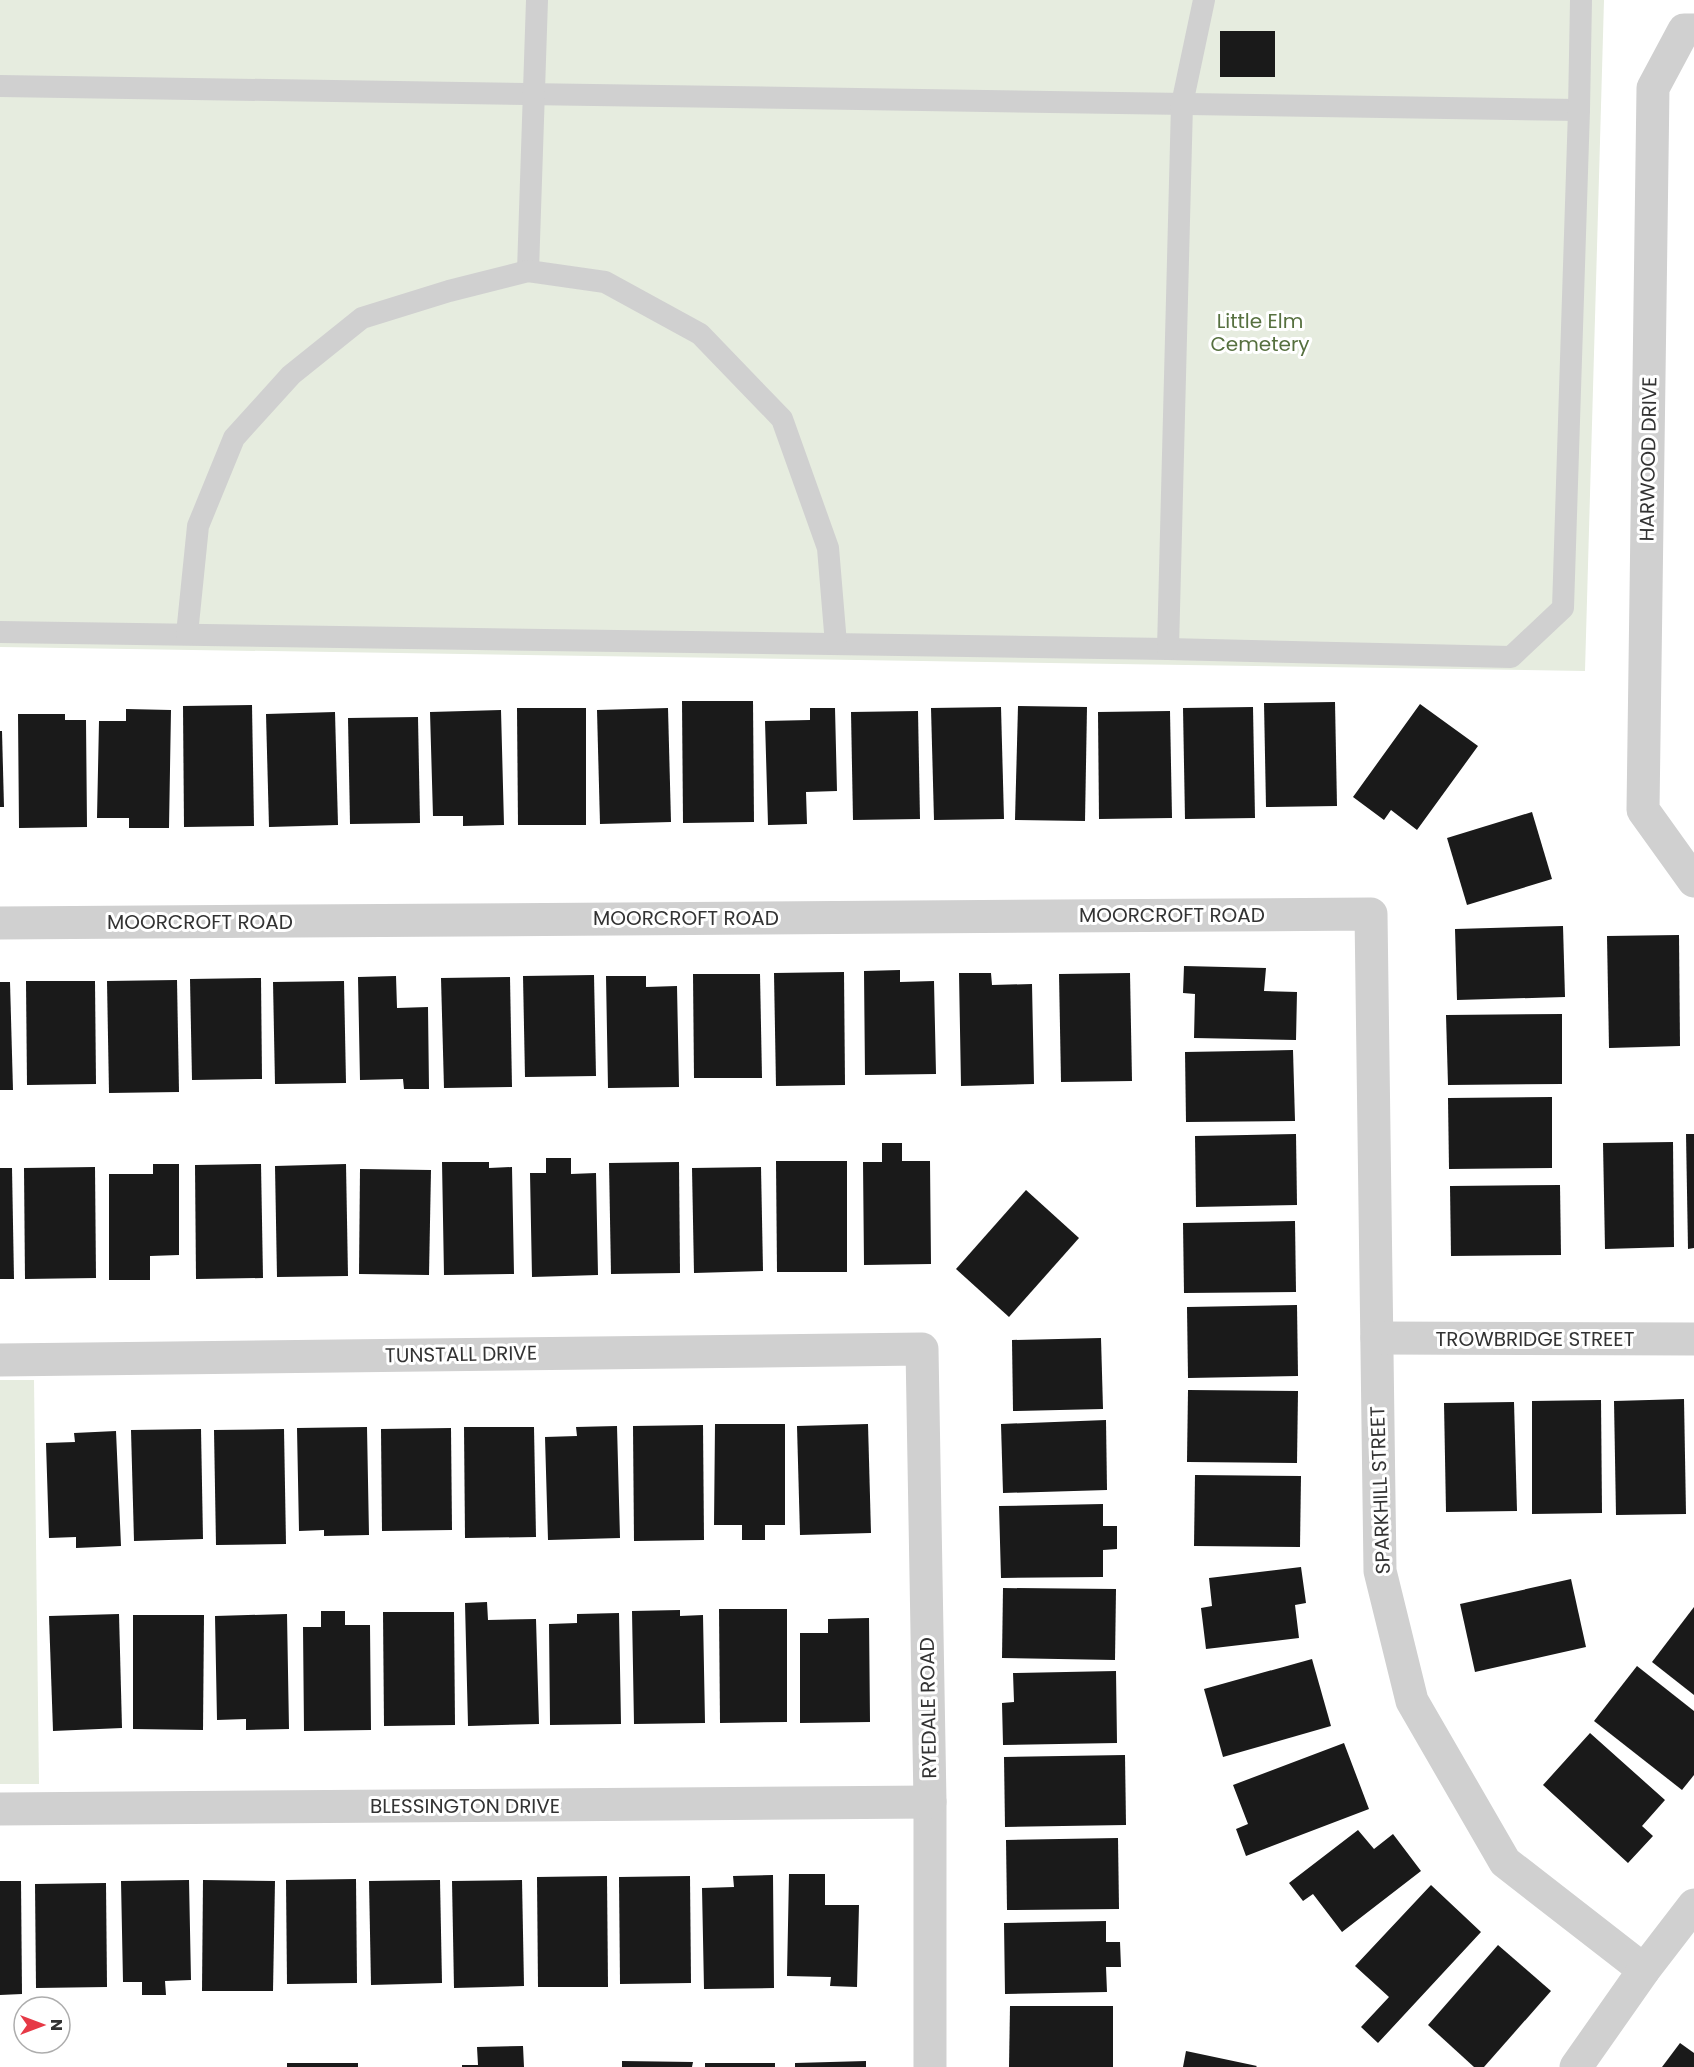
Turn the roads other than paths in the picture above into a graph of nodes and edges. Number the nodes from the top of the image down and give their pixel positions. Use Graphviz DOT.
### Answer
graph roads {
  1 [pos="537,0"];
  2 [pos="1204,0"];
  3 [pos="1581,0"];
  4 [pos="1689,30"];
  5 [pos="0,86"];
  6 [pos="535,93"];
  7 [pos="1182,105"];
  8 [pos="1579,110"];
  9 [pos="528,271"];
  10 [pos="0,632"];
  11 [pos="187,634"];
  12 [pos="836,644"];
  13 [pos="1168,649"];
  14 [pos="1693,881"];
  15 [pos="1371,914"];
  16 [pos="0,923"];
  17 [pos="1377,1338"];
  18 [pos="1694,1339"];
  19 [pos="922,1348"];
  20 [pos="0,1360"];
  21 [pos="930,1802"];
  22 [pos="0,1809"];
  23 [pos="1694,1905"];
  24 [pos="1644,1970"];
  25 [pos="930,2067"];
  26 [pos="1576,2067"];
  1 -- 6 [label="lane"];
  2 -- 7 [label="lane"];
  3 -- 8 [label="lane"];
  4 -- 14 [label="street, HARWOOD DRIVE"];
  5 -- 6 [label="lane"];
  6 -- 7 [label="lane"];
  6 -- 9 [label="lane"];
  7 -- 8 [label="lane"];
  7 -- 13 [label="lane"];
  8 -- 13 [label="lane"];
  9 -- 11 [label="lane"];
  9 -- 12 [label="lane"];
  10 -- 11 [label="lane"];
  11 -- 12 [label="lane"];
  12 -- 13 [label="lane"];
  15 -- 16 [label="street, MOORCROFT ROAD"];
  15 -- 17 [label="street, SPARKHILL STREET"];
  17 -- 18 [label="street, TROWBRIDGE STREET"];
  17 -- 24 [label="street, SPARKHILL STREET"];
  19 -- 20 [label="street, TUNSTALL DRIVE"];
  19 -- 21 [label="street, RYEDALE ROAD"];
  21 -- 22 [label="street, BLESSINGTON DRIVE"];
  21 -- 25 [label="street, RYEDALE ROAD"];
  23 -- 24 [label="street"];
  24 -- 26 [label="street"];
}
